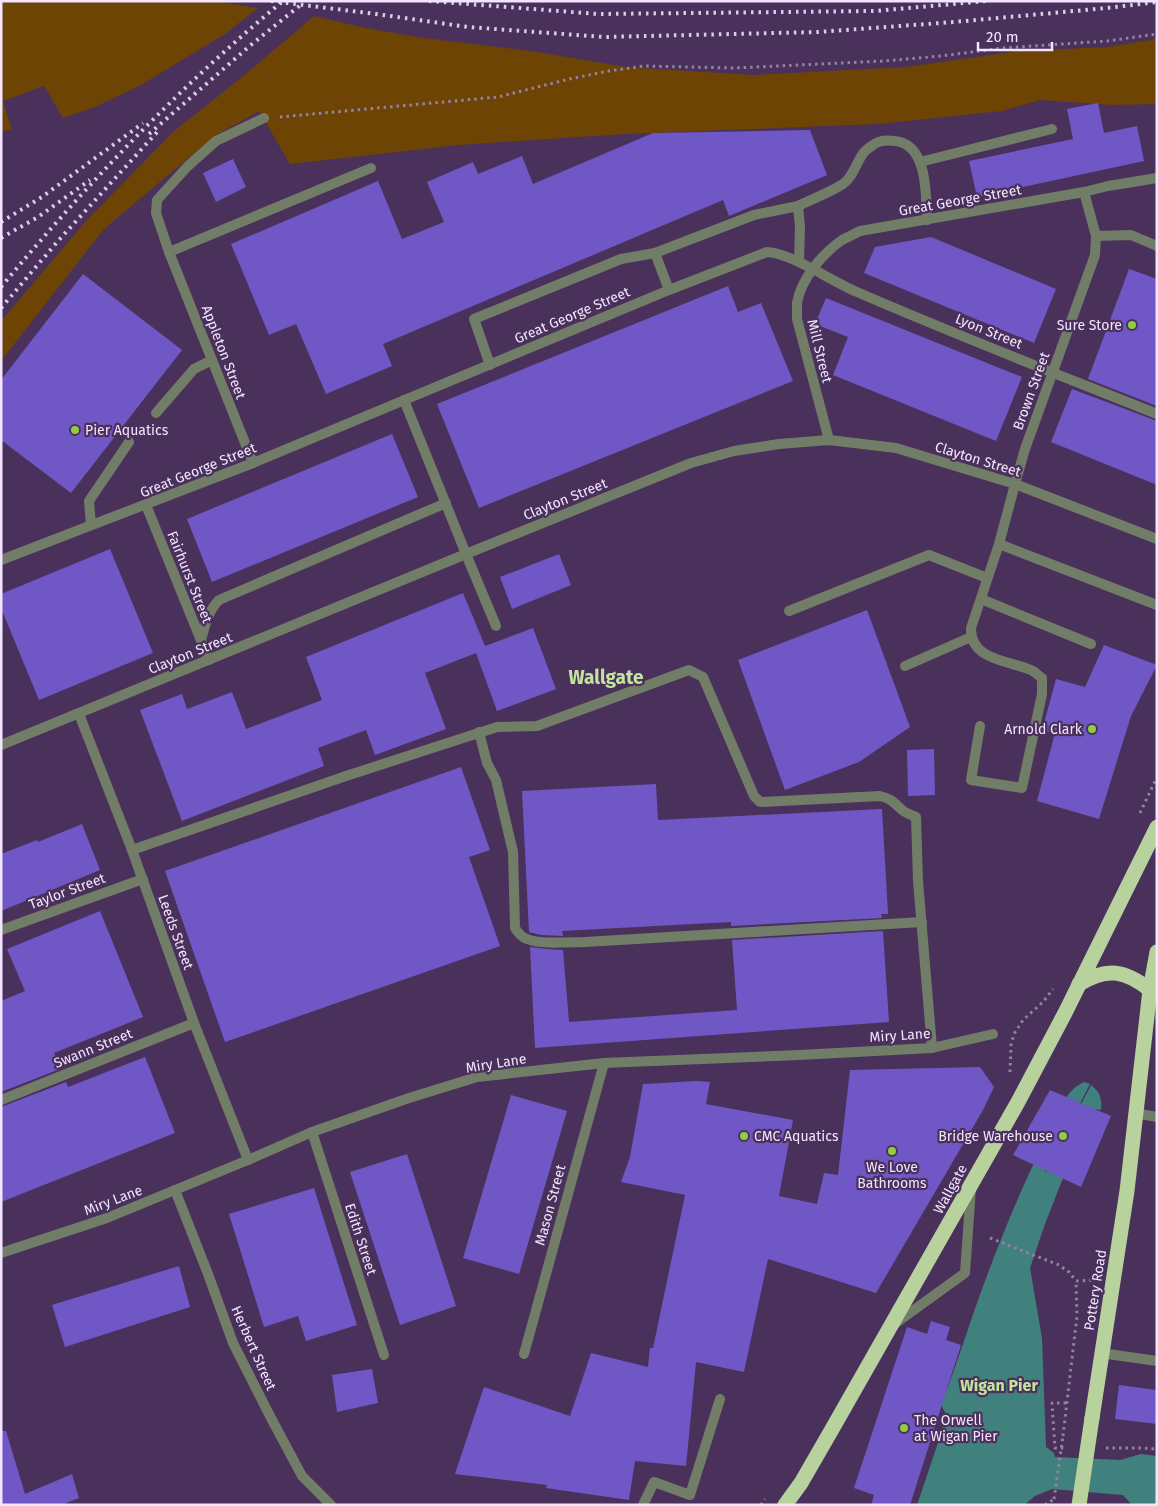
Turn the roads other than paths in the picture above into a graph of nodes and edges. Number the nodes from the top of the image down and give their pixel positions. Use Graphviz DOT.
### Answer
graph roads {
  1 [pos="264,118"];
  2 [pos="1052,129"];
  3 [pos="920,162"];
  4 [pos="371,168"];
  5 [pos="1157,178"];
  6 [pos="1084,192"];
  7 [pos="798,206"];
  8 [pos="927,220"];
  9 [pos="1096,236"];
  10 [pos="1157,246"];
  11 [pos="170,252"];
  12 [pos="655,253"];
  13 [pos="799,262"];
  14 [pos="812,270"];
  15 [pos="670,290"];
  16 [pos="212,360"];
  17 [pos="490,364"];
  18 [pos="1053,372"];
  19 [pos="404,400"];
  20 [pos="156,413"];
  21 [pos="1157,414"];
  22 [pos="829,440"];
  23 [pos="129,442"];
  24 [pos="253,463"];
  25 [pos="1015,484"];
  26 [pos="446,503"];
  27 [pos="146,505"];
  28 [pos="91,525"];
  29 [pos="1157,539"];
  30 [pos="999,544"];
  31 [pos="466,554"];
  32 [pos="3,559"];
  33 [pos="988,578"];
  34 [pos="981,599"];
  35 [pos="1157,605"];
  36 [pos="789,611"];
  37 [pos="496,626"];
  38 [pos="971,637"];
  39 [pos="201,640"];
  40 [pos="1090,644"];
  41 [pos="209,660"];
  42 [pos="905,666"];
  43 [pos="79,714"];
  44 [pos="980,726"];
  45 [pos="479,732"];
  46 [pos="1,745"];
  47 [pos="1157,827"];
  48 [pos="132,850"];
  49 [pos="143,879"];
  50 [pos="922,922"];
  51 [pos="1,930"];
  52 [pos="1157,952"];
  53 [pos="1079,984"];
  54 [pos="1150,990"];
  55 [pos="194,1023"];
  56 [pos="993,1034"];
  57 [pos="932,1048"];
  58 [pos="604,1063"];
  59 [pos="1,1100"];
  60 [pos="1135,1113"];
  61 [pos="1157,1116"];
  62 [pos="312,1132"];
  63 [pos="248,1160"];
  64 [pos="972,1183"];
  65 [pos="174,1190"];
  66 [pos="1,1252"];
  67 [pos="891,1327"];
  68 [pos="524,1354"];
  69 [pos="1101,1354"];
  70 [pos="384,1355"];
  71 [pos="1157,1360"];
  72 [pos="720,1399"];
  73 [pos="331,1505"];
  74 [pos="643,1505"];
  75 [pos="785,1505"];
  76 [pos="1080,1505"];
  1 -- 11 [label="street, Appleton Street"];
  2 -- 3 [label="street"];
  3 -- 7 [label="street"];
  3 -- 8 [label="street"];
  4 -- 11 [label="street"];
  5 -- 6 [label="street, Great George Street"];
  6 -- 8 [label="street, Great George Street"];
  6 -- 9 [label="street, Brown Street"];
  7 -- 12 [label="street"];
  7 -- 13 [label="street"];
  8 -- 14 [label="street, Great George Street"];
  9 -- 10 [label="street"];
  9 -- 18 [label="street, Brown Street"];
  11 -- 16 [label="street, Appleton Street"];
  12 -- 15 [label="street"];
  12 -- 17 [label="street"];
  13 -- 14 [label="street, Great George Street"];
  13 -- 15 [label="street, Great George Street"];
  14 -- 18 [label="street, Lyon Street"];
  14 -- 22 [label="street, Mill Street"];
  15 -- 17 [label="street, Great George Street"];
  16 -- 20 [label="street"];
  16 -- 24 [label="street, Appleton Street"];
  17 -- 19 [label="street, Great George Street"];
  18 -- 21 [label="street, Lyon Street"];
  18 -- 25 [label="street, Brown Street"];
  19 -- 24 [label="street, Great George Street"];
  19 -- 26 [label="street"];
  22 -- 25 [label="street, Clayton Street"];
  22 -- 31 [label="street, Clayton Street"];
  23 -- 28 [label="street"];
  24 -- 27 [label="street, Great George Street"];
  25 -- 29 [label="street, Clayton Street"];
  25 -- 30 [label="street, Brown Street"];
  26 -- 31 [label="street"];
  26 -- 39 [label="street"];
  27 -- 28 [label="street, Great George Street"];
  27 -- 39 [label="street, Fairhurst Street"];
  28 -- 32 [label="street, Great George Street"];
  30 -- 33 [label="street, Brown Street"];
  30 -- 35 [label="street"];
  31 -- 37 [label="street"];
  31 -- 41 [label="street, Clayton Street"];
  33 -- 34 [label="street, Brown Street"];
  33 -- 36 [label="street"];
  34 -- 38 [label="street, Brown Street"];
  34 -- 40 [label="street"];
  38 -- 42 [label="street"];
  38 -- 44 [label="street"];
  39 -- 41 [label="street, Fairhurst Street"];
  41 -- 43 [label="street, Clayton Street"];
  43 -- 46 [label="street, Clayton Street"];
  43 -- 48 [label="street, Leeds Street"];
  45 -- 48 [label="street"];
  45 -- 50 [label="street"];
  45 -- 50 [label="street"];
  47 -- 53 [label="highway, Wallgate"];
  48 -- 49 [label="street, Leeds Street"];
  49 -- 51 [label="street, Taylor Street"];
  49 -- 55 [label="street, Leeds Street"];
  50 -- 57 [label="street"];
  52 -- 54 [label="highway"];
  53 -- 54 [label="highway"];
  53 -- 64 [label="highway, Wallgate"];
  54 -- 60 [label="highway, Pottery Road"];
  55 -- 59 [label="street, Swann Street"];
  55 -- 63 [label="street, Leeds Street"];
  56 -- 57 [label="street, Miry Lane"];
  57 -- 58 [label="street, Miry Lane"];
  58 -- 62 [label="street, Miry Lane"];
  58 -- 68 [label="street, Mason Street"];
  60 -- 61 [label="street"];
  60 -- 69 [label="highway, Pottery Road"];
  62 -- 63 [label="street, Miry Lane"];
  62 -- 70 [label="street, Edith Street"];
  63 -- 65 [label="street, Miry Lane"];
  64 -- 67 [label="highway, Wallgate"];
  64 -- 67 [label="street"];
  65 -- 66 [label="street, Miry Lane"];
  65 -- 73 [label="street, Herbert Street"];
  67 -- 75 [label="highway, Wallgate"];
  69 -- 71 [label="street"];
  69 -- 76 [label="highway, Pottery Road, bridge"];
  72 -- 74 [label="street"];
}
